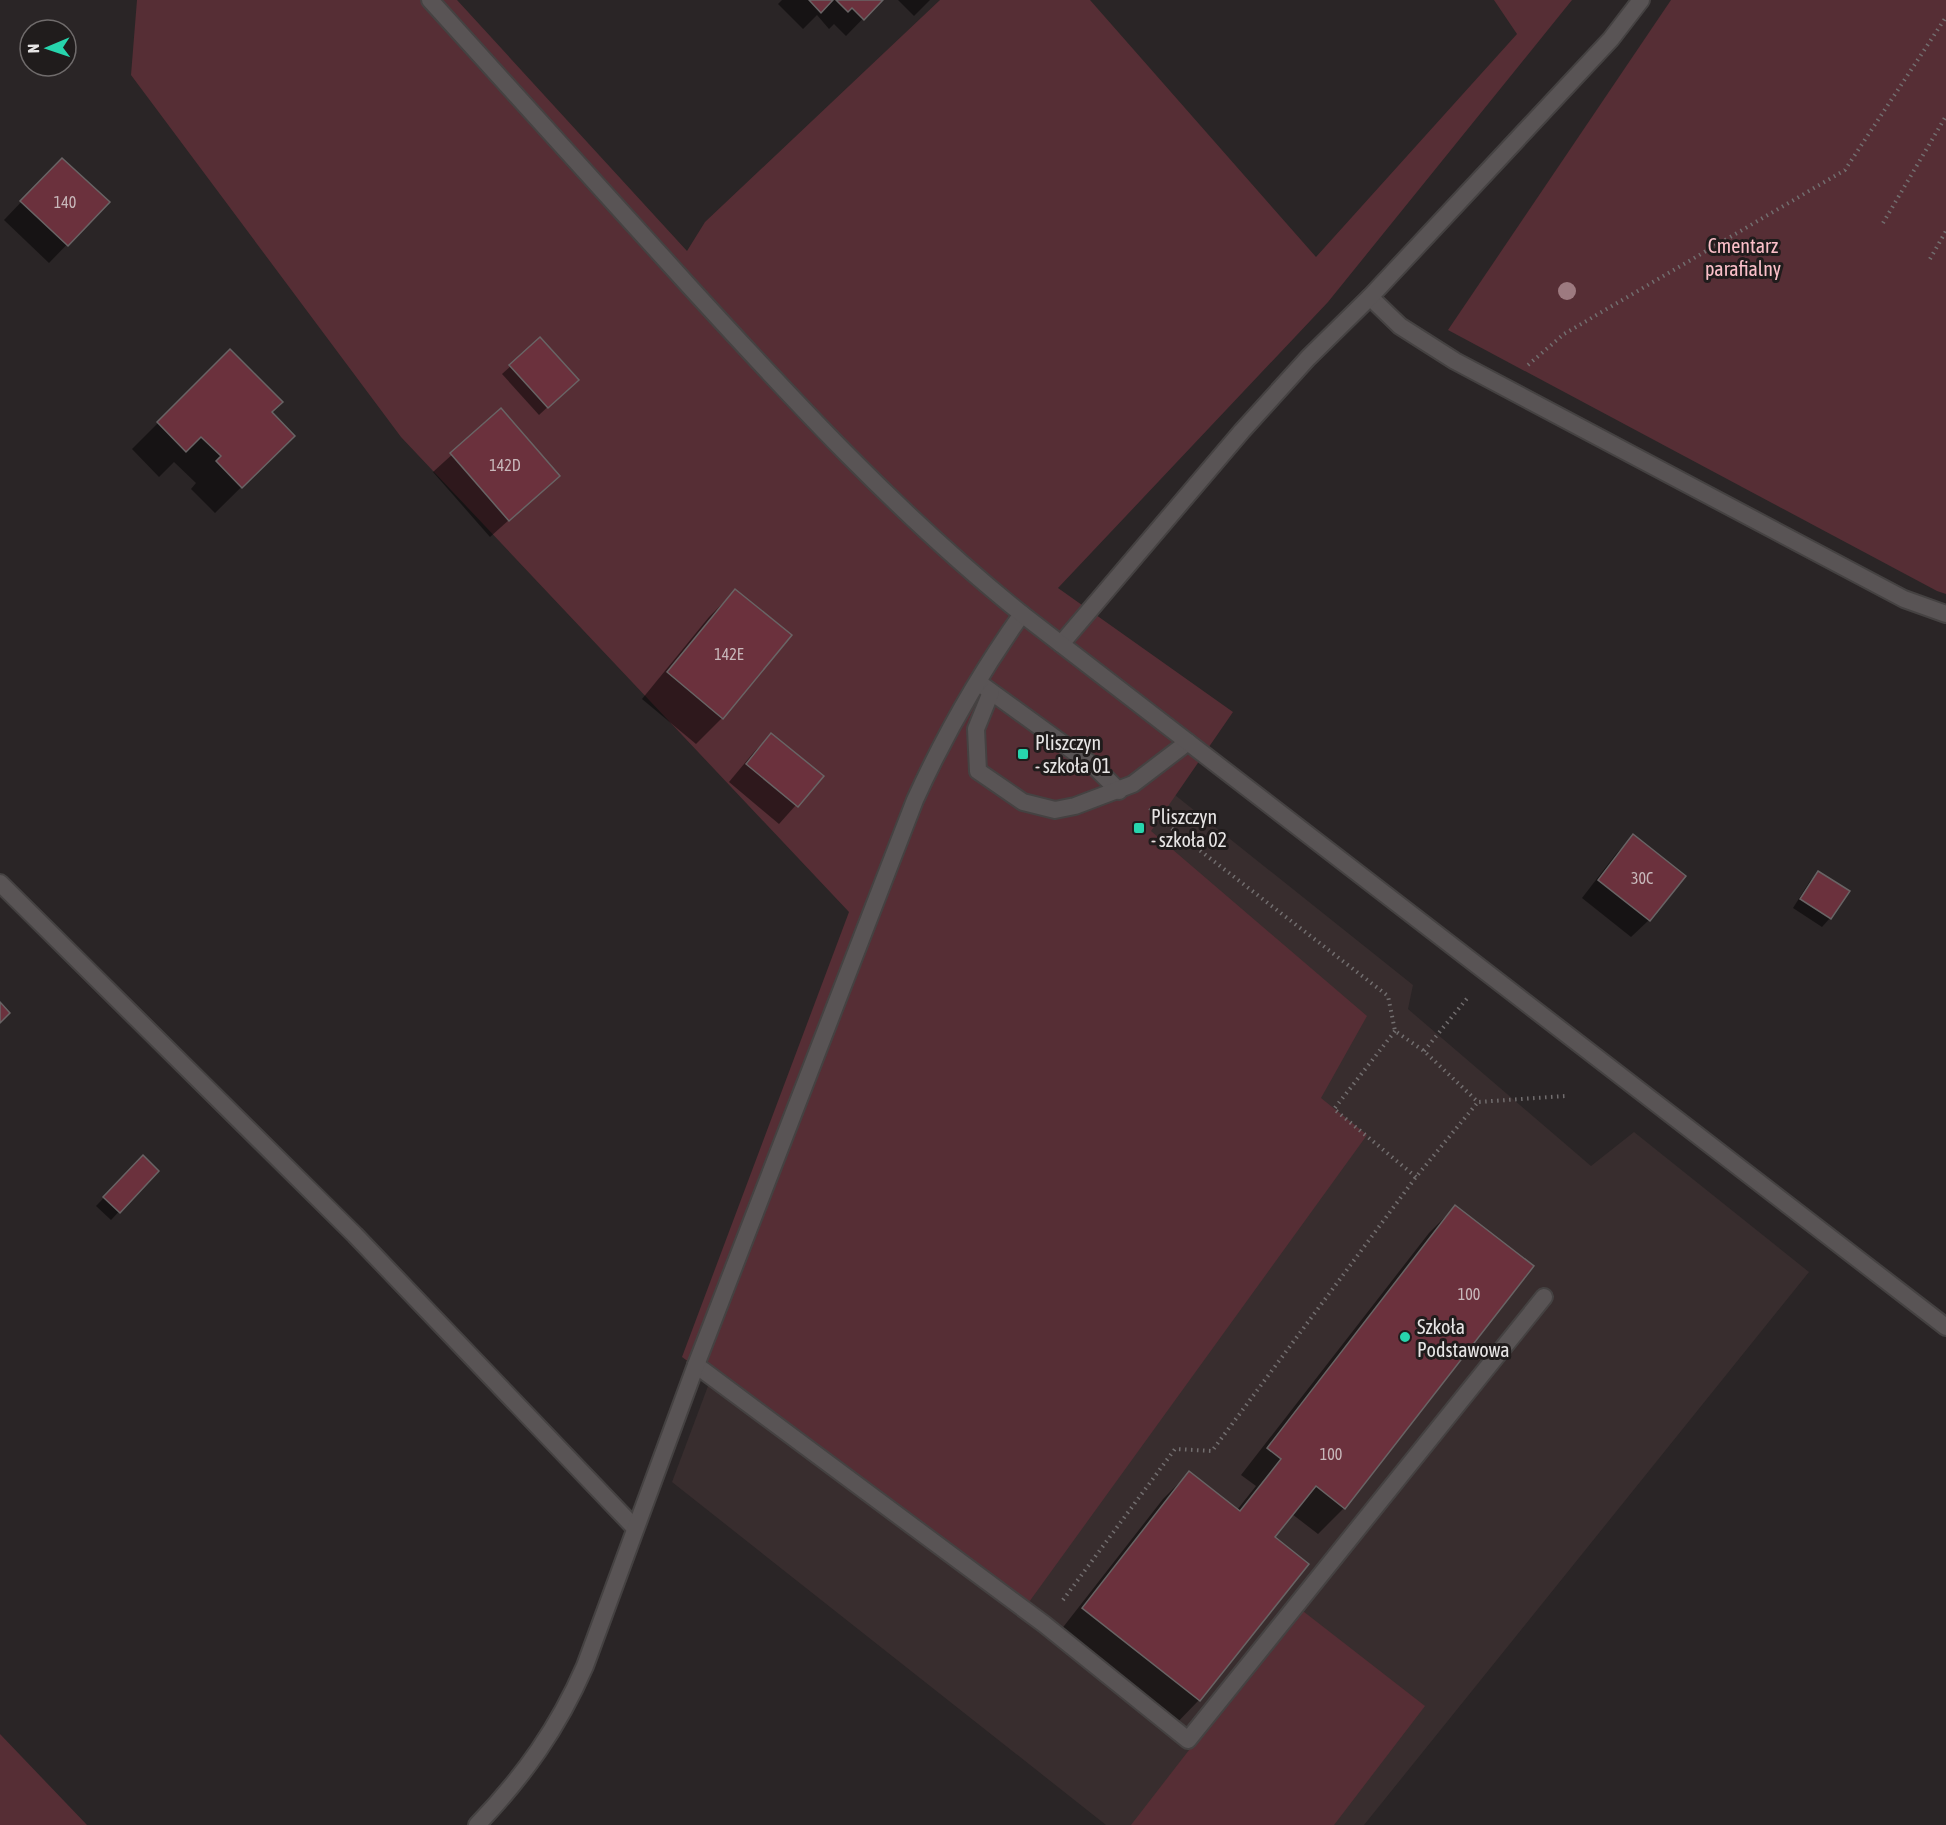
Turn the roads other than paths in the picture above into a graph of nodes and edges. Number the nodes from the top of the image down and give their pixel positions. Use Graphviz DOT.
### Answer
graph roads {
  1 [pos="429,0"];
  2 [pos="1641,0"];
  3 [pos="1370,297"];
  4 [pos="1022,614"];
  5 [pos="1946,614"];
  6 [pos="1061,644"];
  7 [pos="977,682"];
  8 [pos="991,692"];
  9 [pos="1188,742"];
  10 [pos="1119,791"];
  11 [pos="0,883"];
  12 [pos="1544,1297"];
  13 [pos="1946,1327"];
  14 [pos="696,1365"];
  15 [pos="635,1528"];
  16 [pos="477,1825"];
  1 -- 4 [label="street"];
  2 -- 3 [label="street"];
  3 -- 5 [label="street"];
  3 -- 6 [label="street"];
  4 -- 6 [label="street"];
  4 -- 7 [label="street"];
  6 -- 9 [label="street"];
  7 -- 8 [label="street"];
  7 -- 14 [label="street"];
  8 -- 10 [label="street"];
  8 -- 10 [label="street"];
  9 -- 10 [label="street"];
  9 -- 13 [label="street"];
  11 -- 15 [label="street"];
  12 -- 14 [label="street"];
  14 -- 15 [label="street"];
  15 -- 16 [label="street"];
}
